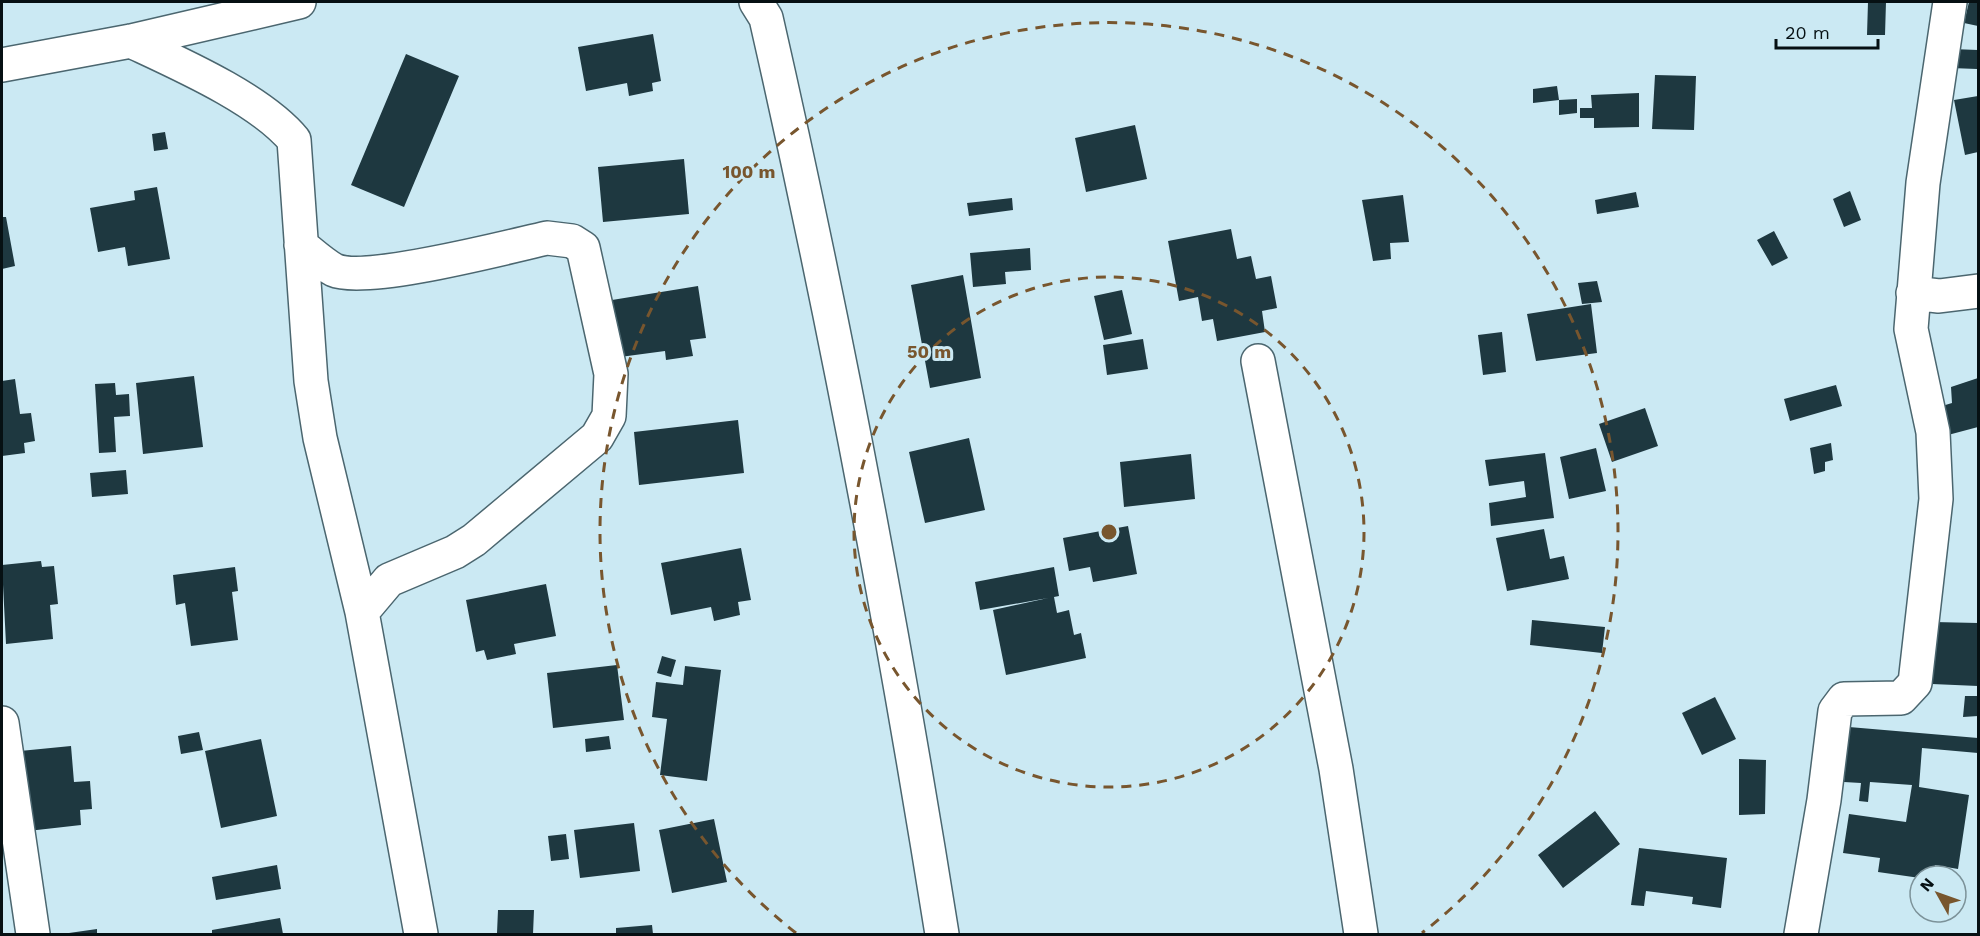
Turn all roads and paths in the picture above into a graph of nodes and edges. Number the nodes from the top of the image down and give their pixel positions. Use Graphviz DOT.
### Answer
graph roads {
  1 [pos="299,2"];
  2 [pos="756,2"];
  3 [pos="1950,2"];
  4 [pos="131,41"];
  5 [pos="2,65"];
  6 [pos="301,245"];
  7 [pos="1978,291"];
  8 [pos="1914,293"];
  9 [pos="1258,361"];
  10 [pos="362,612"];
  11 [pos="2,723"];
  12 [pos="33,934"];
  13 [pos="421,934"];
  14 [pos="942,934"];
  15 [pos="1361,934"];
  16 [pos="1801,934"];
  1 -- 4 [label="street"];
  2 -- 14 [label="street"];
  3 -- 8 [label="street"];
  4 -- 5 [label="street"];
  4 -- 6 [label="street"];
  6 -- 10 [label="street"];
  6 -- 10 [label="street"];
  7 -- 8 [label="street"];
  8 -- 16 [label="street"];
  9 -- 15 [label="street"];
  10 -- 13 [label="street"];
  11 -- 12 [label="street"];
}
